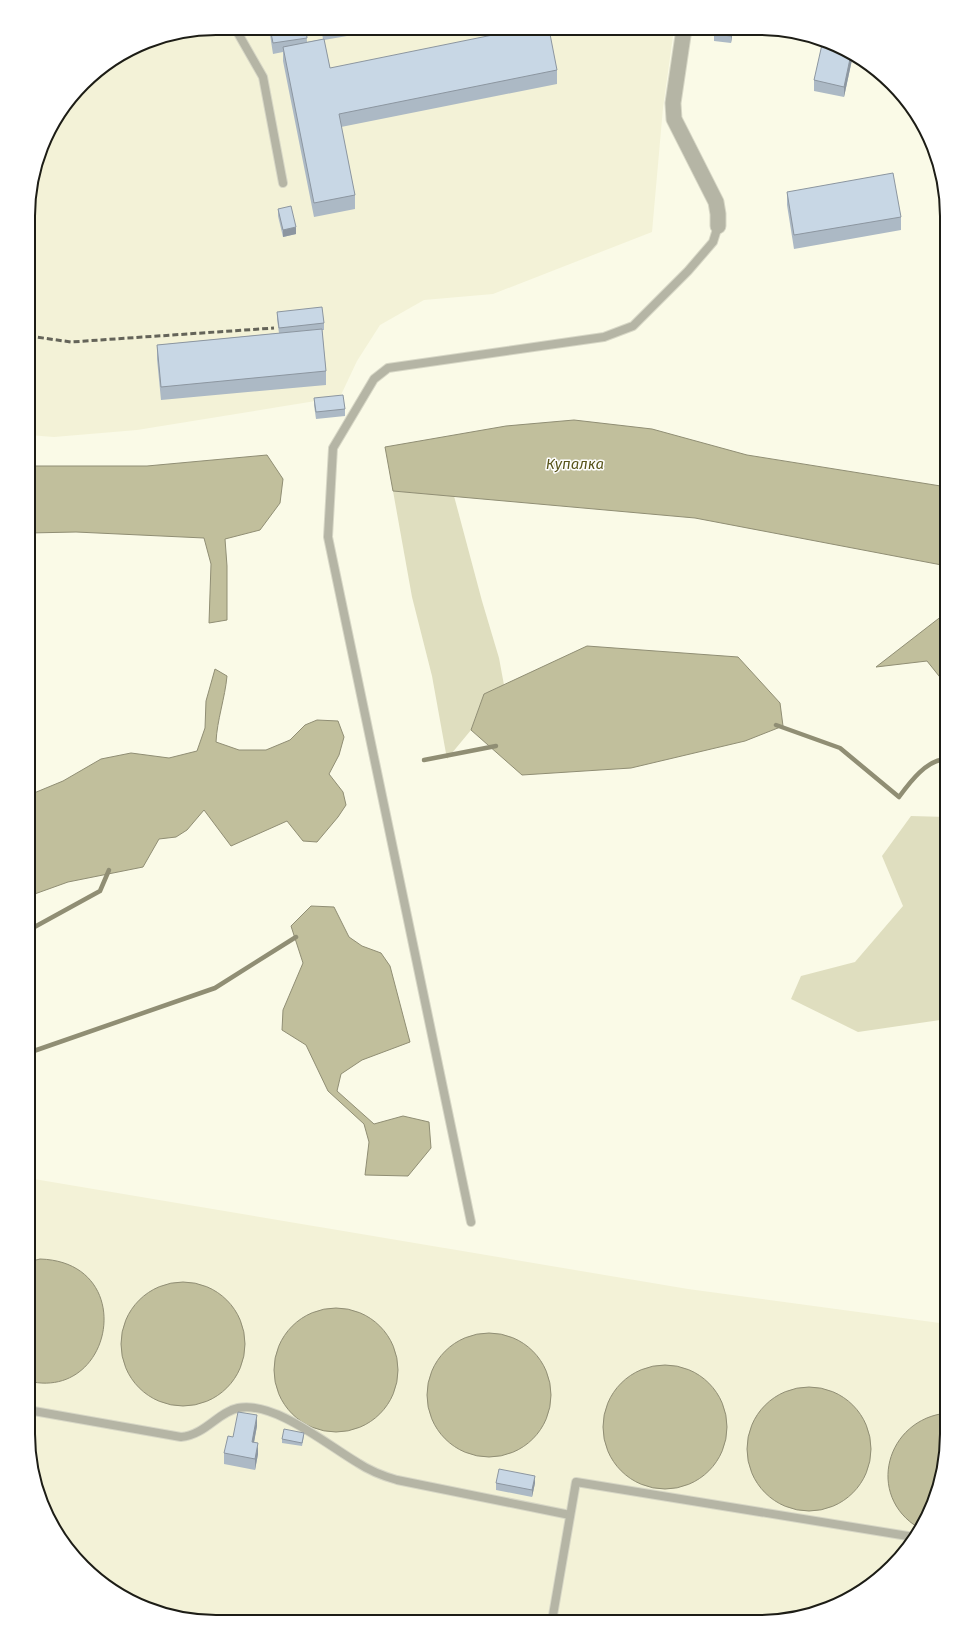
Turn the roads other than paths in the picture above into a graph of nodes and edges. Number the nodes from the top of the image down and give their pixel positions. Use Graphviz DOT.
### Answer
graph roads {
  1 [pos="239,35"];
  2 [pos="683,35"];
  3 [pos="283,183"];
  4 [pos="718,226"];
  5 [pos="471,1222"];
  6 [pos="35,1411"];
  7 [pos="570,1515"];
  8 [pos="908,1536"];
  9 [pos="553,1615"];
  1 -- 3 [label="lane"];
  2 -- 4 [label="street"];
  4 -- 5 [label="lane"];
  6 -- 7 [label="lane"];
  7 -- 8 [label="lane"];
  7 -- 9 [label="lane"];
}
